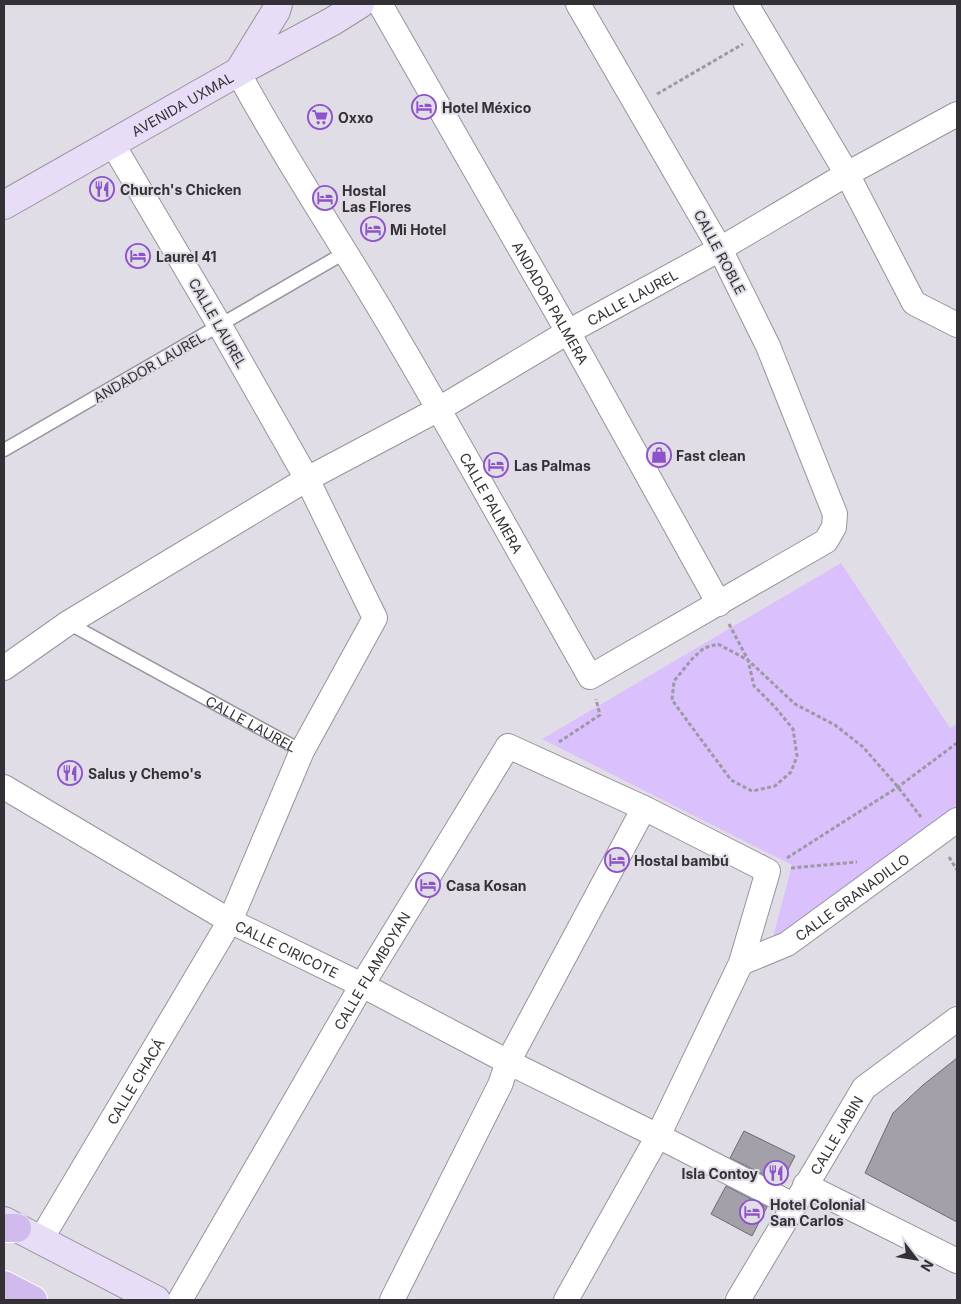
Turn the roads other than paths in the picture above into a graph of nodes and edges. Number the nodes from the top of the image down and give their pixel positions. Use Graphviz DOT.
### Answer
graph roads {
  1 [pos="278,4"];
  2 [pos="360,4"];
  3 [pos="380,4"];
  4 [pos="578,4"];
  5 [pos="746,4"];
  6 [pos="325,12"];
  7 [pos="238,72"];
  8 [pos="957,114"];
  9 [pos="112,143"];
  10 [pos="847,174"];
  11 [pos="4,205"];
  12 [pos="720,249"];
  13 [pos="346,252"];
  14 [pos="957,325"];
  15 [pos="220,326"];
  16 [pos="568,332"];
  17 [pos="439,409"];
  18 [pos="4,450"];
  19 [pos="307,479"];
  20 [pos="719,604"];
  21 [pos="68,623"];
  22 [pos="4,668"];
  23 [pos="302,751"];
  24 [pos="4,787"];
  25 [pos="644,808"];
  26 [pos="957,820"];
  27 [pos="230,921"];
  28 [pos="741,963"];
  29 [pos="362,985"];
  30 [pos="957,1019"];
  31 [pos="508,1062"];
  32 [pos="658,1136"];
  33 [pos="805,1185"];
  34 [pos="793,1205"];
  35 [pos="8,1225"];
  36 [pos="40,1240"];
  37 [pos="957,1261"];
  38 [pos="4,1285"];
  39 [pos="34,1300"];
  40 [pos="156,1300"];
  41 [pos="180,1300"];
  42 [pos="392,1300"];
  43 [pos="566,1300"];
  44 [pos="738,1300"];
  1 -- 7 [label="main road"];
  2 -- 6 [label="main road, AVENIDA UXMAL"];
  3 -- 16 [label="street, ANDADOR PALMERA"];
  4 -- 12 [label="street, CALLE ROBLE"];
  5 -- 10 [label="street"];
  6 -- 7 [label="main road, AVENIDA UXMAL"];
  7 -- 9 [label="main road, AVENIDA UXMAL"];
  7 -- 13 [label="street, CALLE PALMERA"];
  8 -- 10 [label="street, CALLE LAUREL"];
  9 -- 11 [label="main road, AVENIDA UXMAL"];
  9 -- 15 [label="street, CALLE LAUREL"];
  10 -- 12 [label="street, CALLE LAUREL"];
  10 -- 14 [label="street"];
  12 -- 16 [label="street, CALLE LAUREL"];
  12 -- 20 [label="street, CALLE ROBLE"];
  13 -- 15 [label="lane, ANDADOR LAUREL"];
  13 -- 17 [label="street, CALLE PALMERA"];
  15 -- 18 [label="lane, ANDADOR LAUREL"];
  15 -- 19 [label="street, CALLE LAUREL"];
  16 -- 17 [label="street, CALLE LAUREL"];
  16 -- 20 [label="street, ANDADOR PALMERA"];
  17 -- 19 [label="street, CALLE LAUREL"];
  17 -- 20 [label="street, CALLE PALMERA"];
  19 -- 21 [label="street, CALLE LAUREL"];
  19 -- 23 [label="street, CALLE LAUREL"];
  21 -- 22 [label="street, CALLE LAUREL"];
  21 -- 23 [label="lane, CALLE LAUREL"];
  23 -- 27 [label="street, CALLE LAUREL"];
  24 -- 27 [label="street, CALLE CIRICOTE"];
  25 -- 28 [label="street, CALLE FLAMBOYAN"];
  25 -- 29 [label="street, CALLE FLAMBOYAN"];
  25 -- 31 [label="street"];
  26 -- 28 [label="street, CALLE GRANADILLO"];
  27 -- 29 [label="street, CALLE CIRICOTE"];
  27 -- 36 [label="street, CALLE CHACÁ"];
  28 -- 32 [label="street"];
  29 -- 31 [label="street, CALLE CIRICOTE"];
  29 -- 41 [label="street, CALLE FLAMBOYAN"];
  30 -- 33 [label="street, CALLE JABIN"];
  31 -- 32 [label="street, CALLE CIRICOTE"];
  31 -- 42 [label="street"];
  32 -- 34 [label="street, CALLE CIRICOTE"];
  32 -- 43 [label="street"];
  33 -- 34 [label="street"];
  33 -- 37 [label="street, CALLE JABIN"];
  34 -- 44 [label="street"];
  35 -- 36 [label="main road"];
  36 -- 40 [label="main road"];
  38 -- 39 [label="main road"];
}
